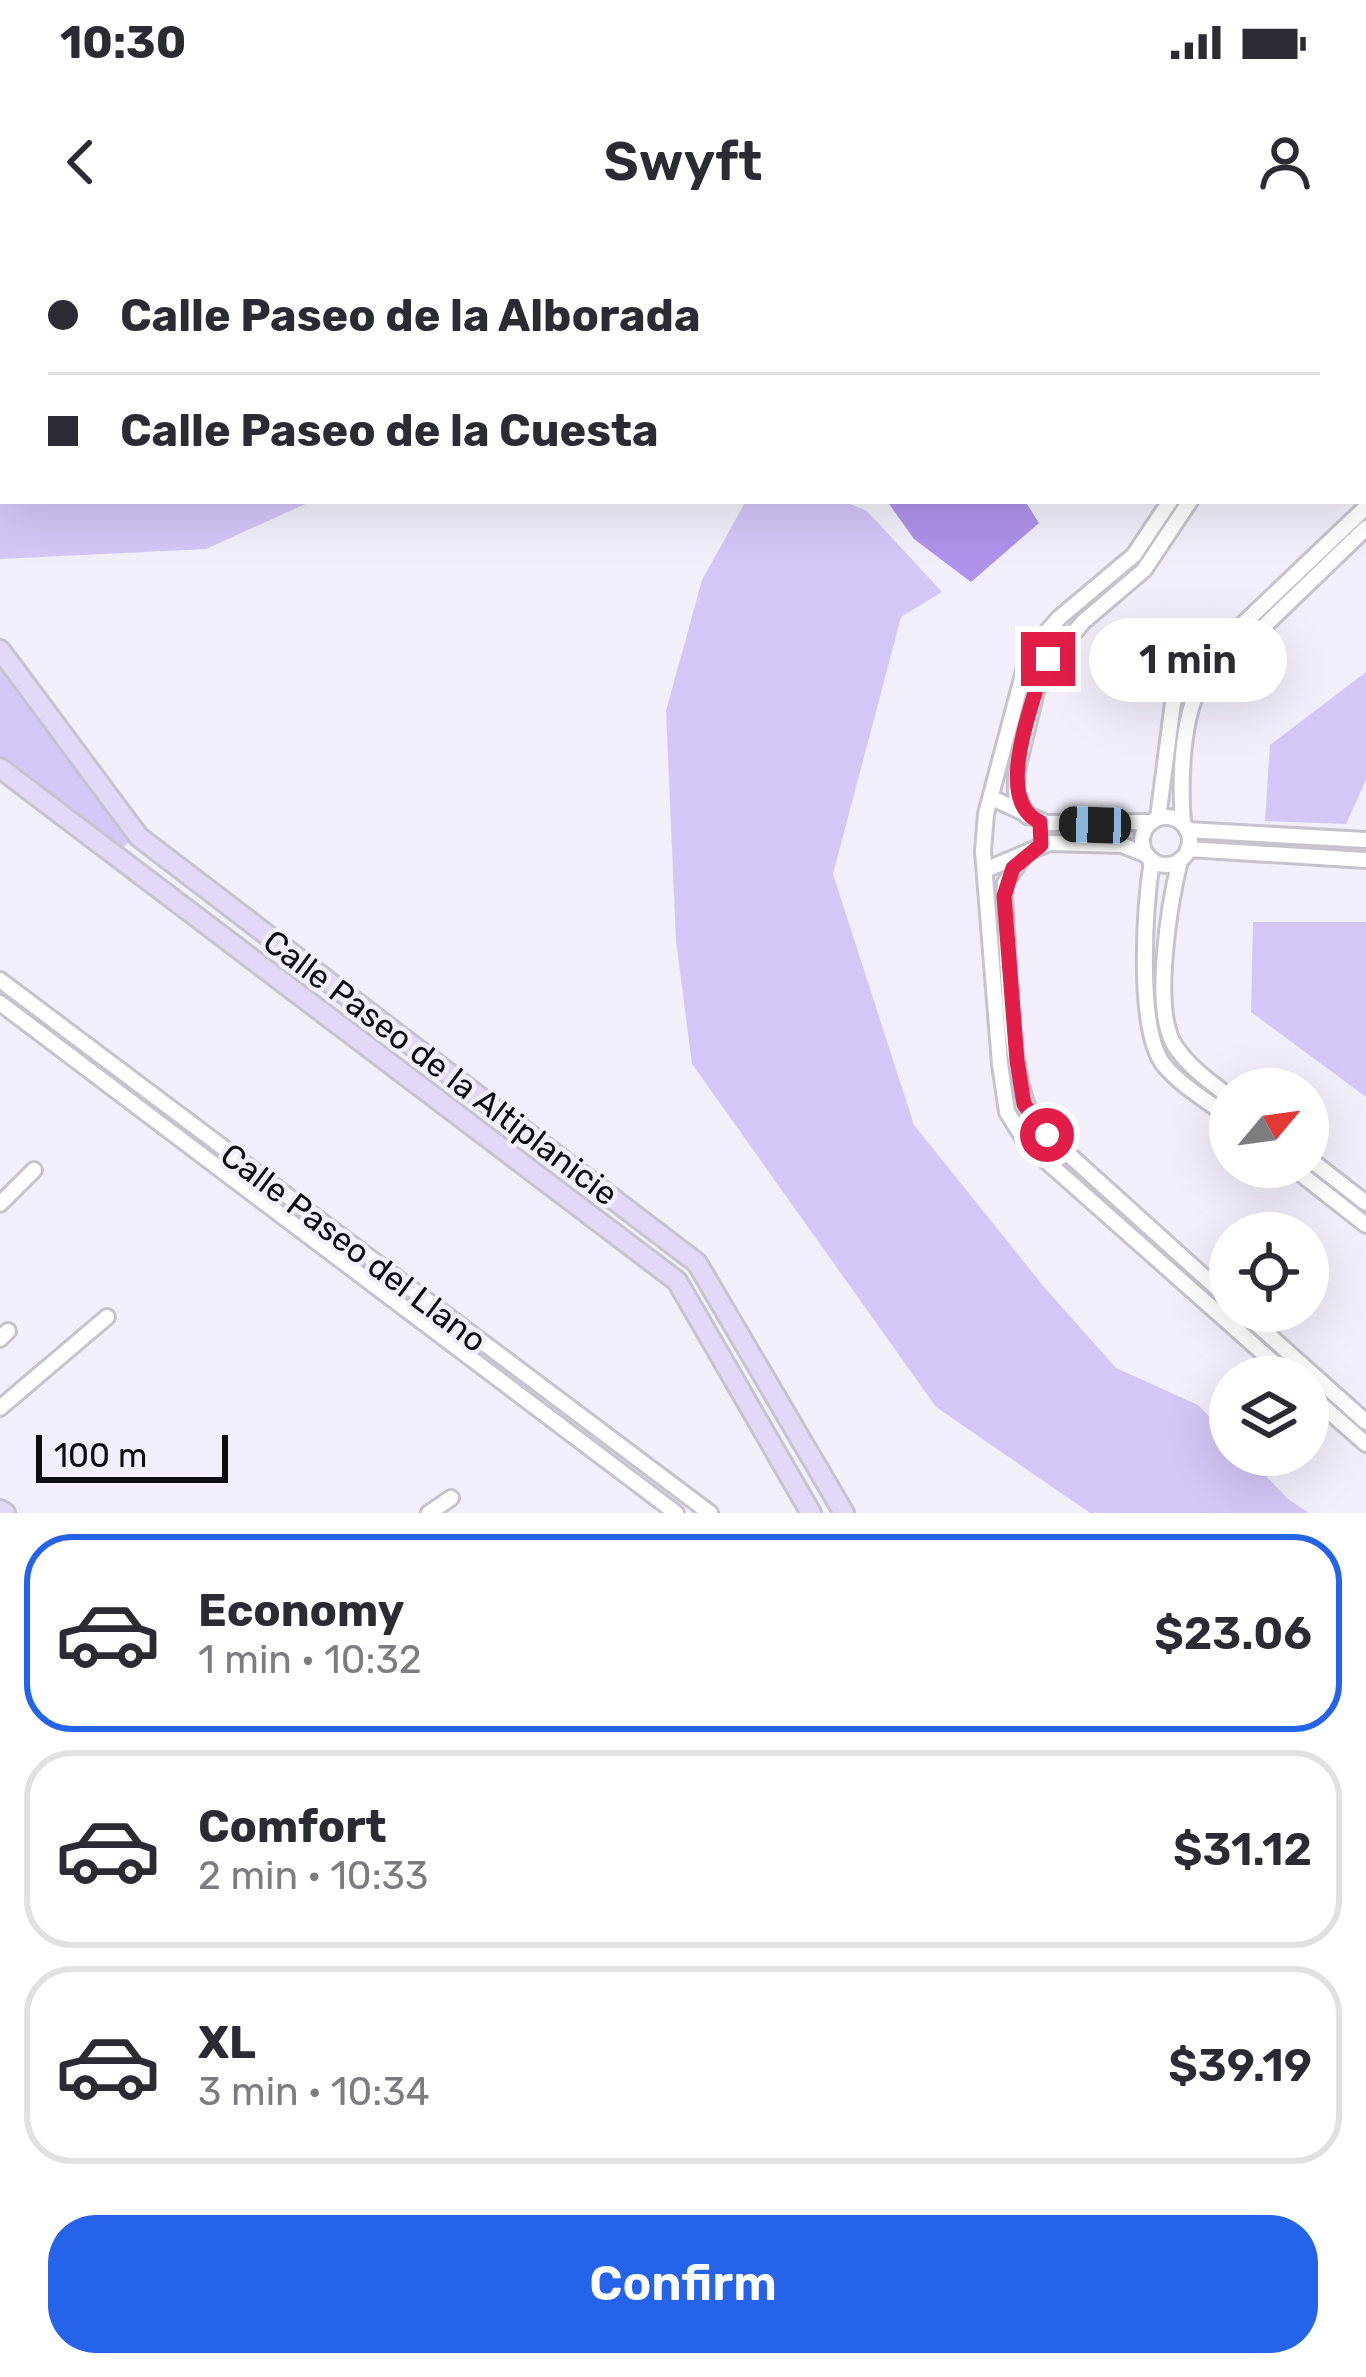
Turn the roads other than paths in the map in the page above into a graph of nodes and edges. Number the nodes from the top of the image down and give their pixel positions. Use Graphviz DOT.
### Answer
graph roads {
  1 [pos="1168,504"];
  2 [pos="1188,504"];
  3 [pos="1366,506"];
  4 [pos="1366,529"];
  5 [pos="1333,537"];
  6 [pos="1345,549"];
  7 [pos="1084,596"];
  8 [pos="1096,611"];
  9 [pos="0,650"];
  10 [pos="0,768"];
  11 [pos="992,798"];
  12 [pos="1033,819"];
  13 [pos="1155,820"];
  14 [pos="1185,827"];
  15 [pos="139,838"];
  16 [pos="1366,840"];
  17 [pos="1041,845"];
  18 [pos="1184,855"];
  19 [pos="1023,857"];
  20 [pos="1149,857"];
  21 [pos="121,858"];
  22 [pos="1366,860"];
  23 [pos="985,870"];
  24 [pos="0,980"];
  25 [pos="0,1003"];
  26 [pos="419,1052"];
  27 [pos="403,1072"];
  28 [pos="1209,1081"];
  29 [pos="1209,1101"];
  30 [pos="1047,1135"];
  31 [pos="1033,1149"];
  32 [pos="246,1167"];
  33 [pos="34,1170"];
  34 [pos="1329,1174"];
  35 [pos="235,1183"];
  36 [pos="1319,1188"];
  37 [pos="1366,1203"];
  38 [pos="0,1204"];
  39 [pos="1366,1225"];
  40 [pos="670,1240"];
  41 [pos="653,1260"];
  42 [pos="1209,1281"];
  43 [pos="107,1316"];
  44 [pos="1247,1332"];
  45 [pos="1266,1332"];
  46 [pos="1244,1335"];
  47 [pos="1267,1356"];
  48 [pos="541,1386"];
  49 [pos="530,1400"];
  50 [pos="0,1408"];
  51 [pos="1329,1411"];
  52 [pos="1366,1422"];
  53 [pos="1366,1444"];
  54 [pos="451,1498"];
  55 [pos="429,1513"];
  56 [pos="676,1513"];
  57 [pos="710,1513"];
  58 [pos="811,1513"];
  59 [pos="844,1513"];
  1 -- 7 [label="street"];
  2 -- 8 [label="street"];
  3 -- 5 [label="street"];
  4 -- 6 [label="street"];
  5 -- 6 [label="street"];
  5 -- 13 [label="street"];
  6 -- 14 [label="street"];
  7 -- 8 [label="street"];
  7 -- 11 [label="street"];
  8 -- 12 [label="street"];
  9 -- 15 [label="street, Calle Paseo de la Altiplanicie"];
  10 -- 21 [label="street, Calle Paseo de la Altiplanicie"];
  11 -- 12 [label="street"];
  11 -- 23 [label="street"];
  12 -- 13 [label="street"];
  12 -- 17 [label="street"];
  13 -- 14 [label="street"];
  13 -- 20 [label="street"];
  14 -- 16 [label="street"];
  14 -- 18 [label="street"];
  15 -- 21 [label="street"];
  15 -- 26 [label="street, Calle Paseo de la Altiplanicie"];
  17 -- 19 [label="street"];
  17 -- 20 [label="street"];
  18 -- 20 [label="street"];
  18 -- 22 [label="street"];
  18 -- 28 [label="street"];
  19 -- 23 [label="street"];
  19 -- 30 [label="street"];
  20 -- 29 [label="street"];
  21 -- 27 [label="street, Calle Paseo de la Altiplanicie"];
  23 -- 31 [label="street"];
  24 -- 32 [label="street, Calle Paseo del Llano"];
  25 -- 35 [label="street, Calle Paseo del Llano"];
  26 -- 27 [label="street"];
  26 -- 40 [label="street, Calle Paseo de la Altiplanicie"];
  27 -- 41 [label="street, Calle Paseo de la Altiplanicie"];
  30 -- 31 [label="street"];
  30 -- 42 [label="street"];
  31 -- 46 [label="street"];
  32 -- 35 [label="street"];
  32 -- 48 [label="street, Calle Paseo del Llano"];
  33 -- 38 [label="street"];
  34 -- 37 [label="street"];
  35 -- 49 [label="street, Calle Paseo del Llano"];
  36 -- 39 [label="street"];
  40 -- 41 [label="street"];
  40 -- 59 [label="street, Calle Paseo de la Altiplanicie"];
  41 -- 58 [label="street, Calle Paseo de la Altiplanicie"];
  43 -- 50 [label="street"];
  44 -- 46 [label="street"];
  45 -- 52 [label="street"];
  46 -- 47 [label="street"];
  48 -- 49 [label="street"];
  48 -- 57 [label="street, Calle Paseo del Llano"];
  49 -- 56 [label="street, Calle Paseo del Llano"];
  51 -- 53 [label="street"];
  54 -- 55 [label="street"];
}
